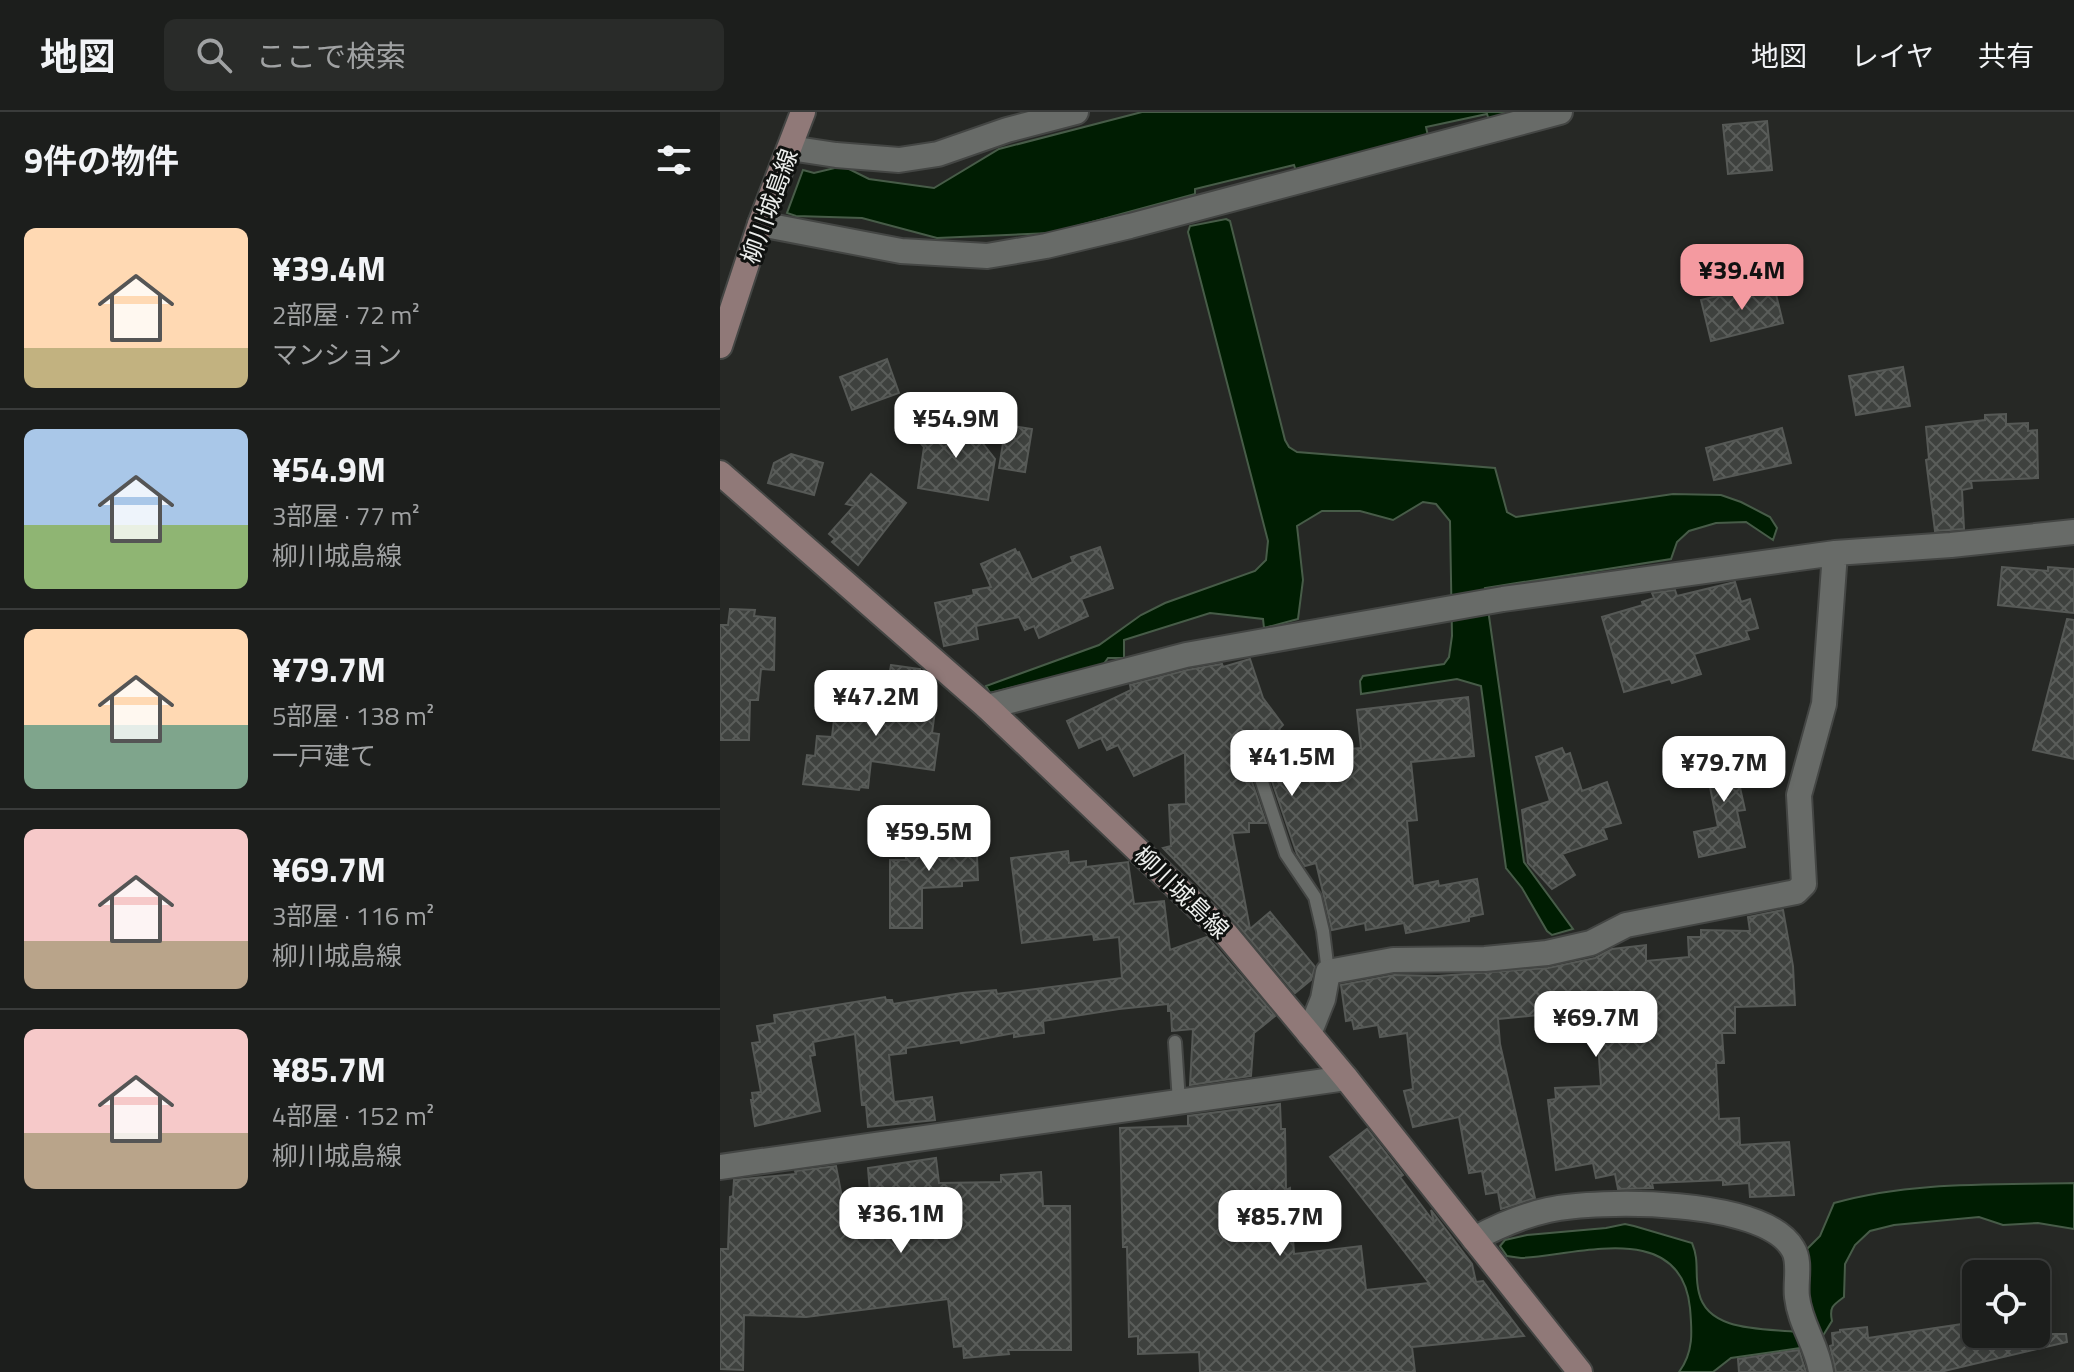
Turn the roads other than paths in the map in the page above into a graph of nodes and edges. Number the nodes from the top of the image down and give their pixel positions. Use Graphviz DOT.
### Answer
graph roads {
  1 [pos="803,112"];
  2 [pos="1076,112"];
  3 [pos="1560,112"];
  4 [pos="790,148"];
  5 [pos="761,221"];
  6 [pos="720,346"];
  7 [pos="720,473"];
  8 [pos="2074,532"];
  9 [pos="1835,553"];
  10 [pos="987,707"];
  11 [pos="1256,764"];
  12 [pos="1328,972"];
  13 [pos="1309,1034"];
  14 [pos="1175,1042"];
  15 [pos="1346,1078"];
  16 [pos="1179,1102"];
  17 [pos="720,1167"];
  18 [pos="1474,1239"];
  19 [pos="1580,1372"];
  20 [pos="1821,1372"];
  1 -- 4 [label="main road, 柳川城島線"];
  2 -- 4 [label="street"];
  3 -- 5 [label="street"];
  4 -- 5 [label="main road, 柳川城島線"];
  5 -- 6 [label="main road, 柳川城島線"];
  7 -- 10 [label="main road, 柳川城島線"];
  8 -- 9 [label="street"];
  9 -- 10 [label="street"];
  9 -- 12 [label="street"];
  10 -- 13 [label="main road, 柳川城島線"];
  11 -- 12 [label="lane"];
  12 -- 13 [label="street"];
  13 -- 15 [label="main road, 柳川城島線"];
  14 -- 16 [label="lane"];
  15 -- 16 [label="street"];
  15 -- 18 [label="main road, 柳川城島線"];
  16 -- 17 [label="street"];
  18 -- 19 [label="main road, 柳川城島線"];
  18 -- 20 [label="street"];
}
